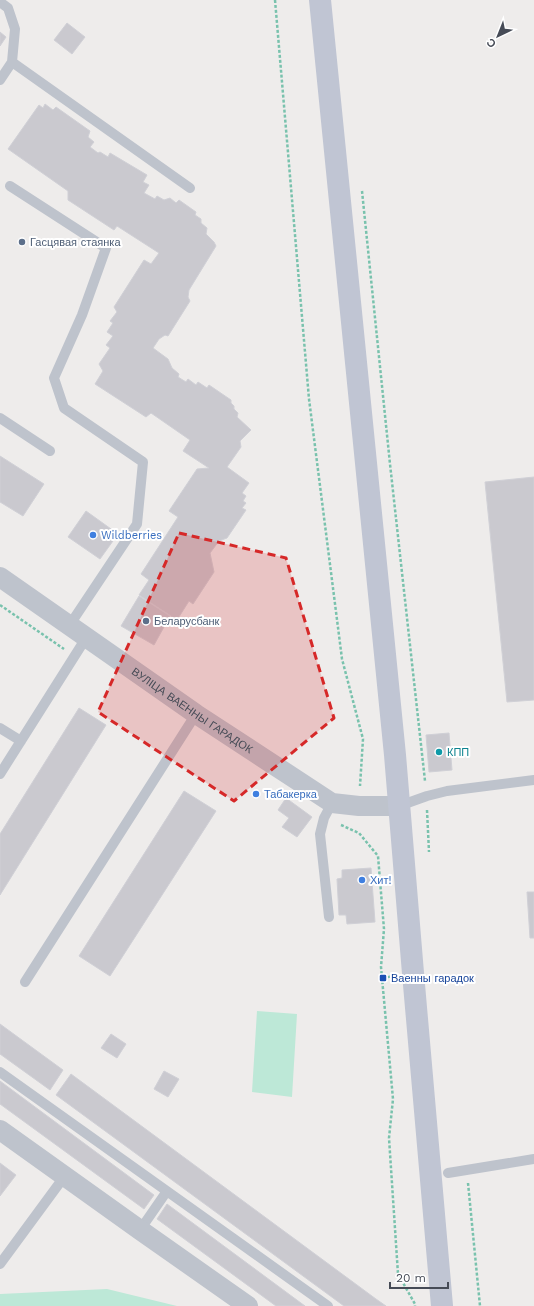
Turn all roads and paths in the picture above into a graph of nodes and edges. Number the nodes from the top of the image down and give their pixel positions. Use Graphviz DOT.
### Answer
graph roads {
  1 [pos="275,0"];
  2 [pos="320,0"];
  3 [pos="0,2"];
  4 [pos="12,62"];
  5 [pos="0,80"];
  6 [pos="10,186"];
  7 [pos="190,188"];
  8 [pos="361,189"];
  9 [pos="0,418"];
  10 [pos="50,451"];
  11 [pos="0,577"];
  12 [pos="0,605"];
  13 [pos="68,626"];
  14 [pos="86,638"];
  15 [pos="74,656"];
  16 [pos="196,714"];
  17 [pos="0,728"];
  18 [pos="21,741"];
  19 [pos="0,774"];
  20 [pos="534,780"];
  21 [pos="360,786"];
  22 [pos="427,796"];
  23 [pos="398,806"];
  24 [pos="328,810"];
  25 [pos="428,852"];
  26 [pos="329,917"];
  27 [pos="25,982"];
  28 [pos="0,1072"];
  29 [pos="0,1130"];
  30 [pos="534,1160"];
  31 [pos="467,1170"];
  32 [pos="448,1173"];
  33 [pos="64,1177"];
  34 [pos="168,1191"];
  35 [pos="140,1230"];
  36 [pos="0,1264"];
  37 [pos="248,1306"];
  38 [pos="328,1306"];
  39 [pos="415,1306"];
  40 [pos="442,1306"];
  41 [pos="480,1306"];
  1 -- 21 [label="path"];
  2 -- 23 [label="main road"];
  3 -- 4 [label="lane"];
  4 -- 5 [label="lane"];
  4 -- 7 [label="lane"];
  6 -- 13 [label="lane"];
  8 -- 22 [label="path"];
  9 -- 10 [label="lane"];
  11 -- 13 [label="street, ВУЛІЦА ВАЕННЫ ГАРАДОК"];
  12 -- 15 [label="path"];
  13 -- 14 [label="street, ВУЛІЦА ВАЕННЫ ГАРАДОК"];
  14 -- 15 [label="lane"];
  14 -- 16 [label="street, ВУЛІЦА ВАЕННЫ ГАРАДОК"];
  15 -- 18 [label="lane"];
  16 -- 24 [label="street, ВУЛІЦА ВАЕННЫ ГАРАДОК"];
  16 -- 27 [label="lane"];
  17 -- 18 [label="lane"];
  18 -- 19 [label="lane"];
  20 -- 22 [label="lane"];
  22 -- 23 [label="lane"];
  22 -- 25 [label="path"];
  23 -- 24 [label="street, ВУЛІЦА ВАЕННЫ ГАРАДОК"];
  23 -- 40 [label="main road"];
  24 -- 26 [label="lane"];
  24 -- 39 [label="path"];
  28 -- 34 [label="lane"];
  29 -- 33 [label="street"];
  30 -- 31 [label="lane"];
  31 -- 32 [label="lane"];
  31 -- 41 [label="path"];
  33 -- 35 [label="street"];
  33 -- 36 [label="lane"];
  34 -- 35 [label="lane"];
  34 -- 38 [label="lane"];
  35 -- 37 [label="street"];
}
